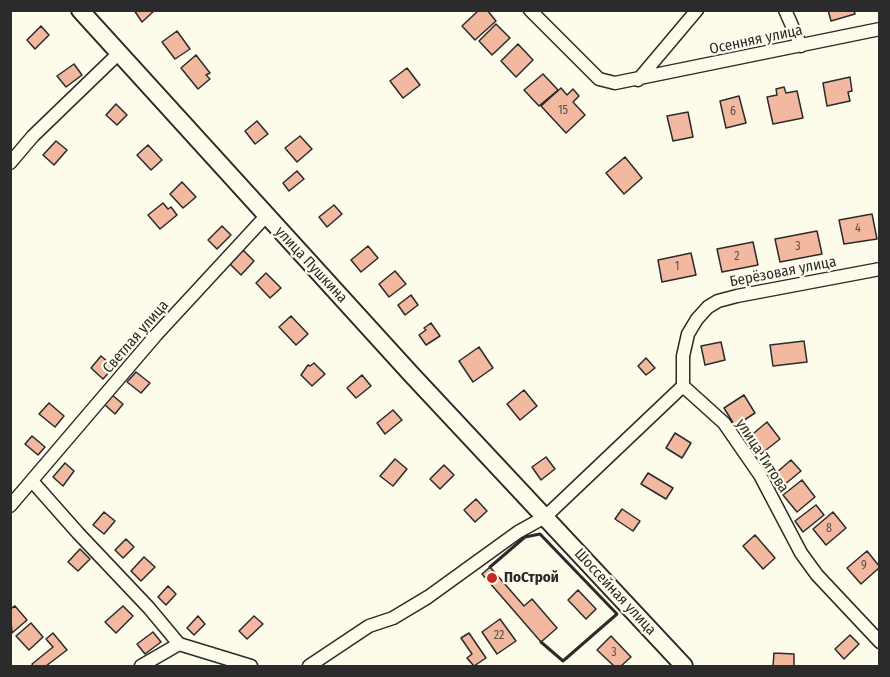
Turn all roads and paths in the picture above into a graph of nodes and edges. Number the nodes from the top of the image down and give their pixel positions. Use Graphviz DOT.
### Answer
graph roads {
  1 [pos="80,10"];
  2 [pos="530,10"];
  3 [pos="696,10"];
  4 [pos="786,10"];
  5 [pos="879,29"];
  6 [pos="801,46"];
  7 [pos="118,54"];
  8 [pos="638,80"];
  9 [pos="10,164"];
  10 [pos="266,216"];
  11 [pos="879,268"];
  12 [pos="683,386"];
  13 [pos="32,481"];
  14 [pos="10,506"];
  15 [pos="545,517"];
  16 [pos="879,642"];
  17 [pos="179,644"];
  18 [pos="141,666"];
  19 [pos="250,666"];
  20 [pos="309,666"];
  21 [pos="684,666"];
  1 -- 7 [label="main road, улица Пушкина"];
  2 -- 8 [label="street, Осенняя улица"];
  3 -- 8 [label="street"];
  4 -- 6 [label="street"];
  5 -- 6 [label="street, Осенняя улица"];
  6 -- 8 [label="street, Осенняя улица"];
  7 -- 9 [label="street"];
  7 -- 10 [label="main road, улица Пушкина"];
  10 -- 13 [label="street, Светлая улица"];
  10 -- 15 [label="main road, улица Пушкина"];
  11 -- 12 [label="street, Берёзовая улица"];
  12 -- 15 [label="street"];
  12 -- 16 [label="street, улица Титова"];
  13 -- 14 [label="street, Светлая улица"];
  13 -- 17 [label="street"];
  15 -- 20 [label="street"];
  15 -- 21 [label="main road, Шоссейная улица"];
  17 -- 18 [label="street"];
  17 -- 19 [label="street"];
}
